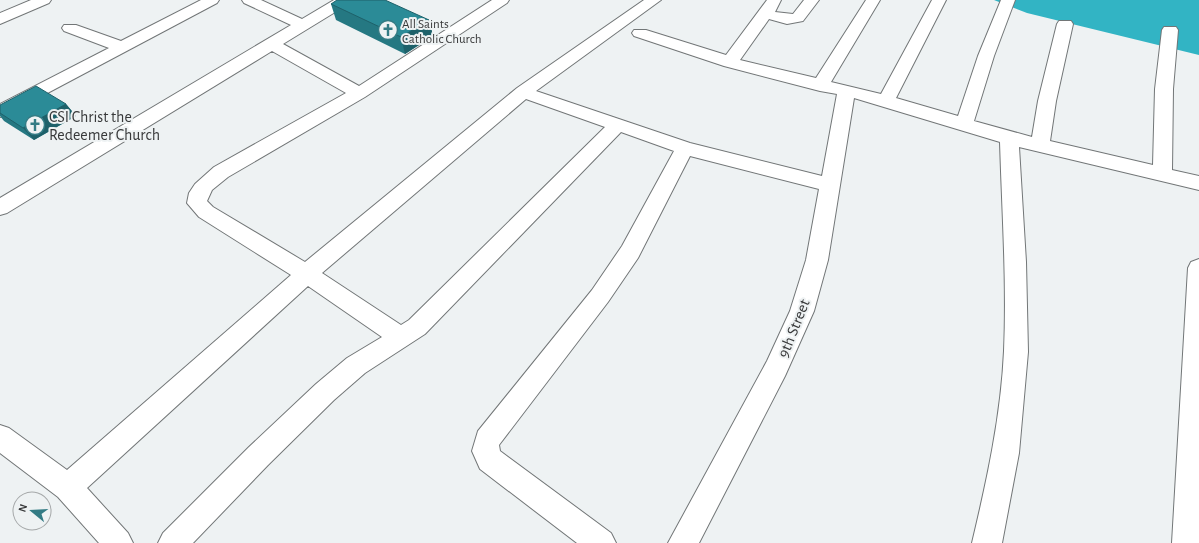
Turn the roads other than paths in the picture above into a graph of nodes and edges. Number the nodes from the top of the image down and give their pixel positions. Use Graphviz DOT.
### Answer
graph roads {
  1 [pos="44,0"];
  2 [pos="212,0"];
  3 [pos="249,0"];
  4 [pos="345,0"];
  5 [pos="502,0"];
  6 [pos="654,0"];
  7 [pos="774,0"];
  8 [pos="812,0"];
  9 [pos="873,0"];
  10 [pos="939,0"];
  11 [pos="1008,0"];
  12 [pos="766,14"];
  13 [pos="0,20"];
  14 [pos="1065,24"];
  15 [pos="303,25"];
  16 [pos="70,28"];
  17 [pos="1170,30"];
  18 [pos="640,33"];
  19 [pos="271,44"];
  20 [pos="122,47"];
  21 [pos="730,62"];
  22 [pos="820,86"];
  23 [pos="523,92"];
  24 [pos="846,92"];
  25 [pos="359,93"];
  26 [pos="886,101"];
  27 [pos="0,111"];
  28 [pos="617,125"];
  29 [pos="964,125"];
  30 [pos="1009,138"];
  31 [pos="1040,146"];
  32 [pos="685,148"];
  33 [pos="1162,174"];
  34 [pos="1199,183"];
  35 [pos="829,185"];
  36 [pos="0,208"];
  37 [pos="1199,268"];
  38 [pos="307,274"];
  39 [pos="402,338"];
  40 [pos="0,437"];
  41 [pos="68,487"];
  42 [pos="1194,495"];
  43 [pos="118,543"];
  44 [pos="173,543"];
  45 [pos="601,543"];
  46 [pos="683,543"];
  47 [pos="987,543"];
  48 [pos="1187,543"];
  1 -- 13 [label="street"];
  2 -- 20 [label="street"];
  3 -- 15 [label="street"];
  4 -- 15 [label="street"];
  5 -- 25 [label="street"];
  6 -- 23 [label="street"];
  7 -- 12 [label="street"];
  8 -- 12 [label="street"];
  9 -- 22 [label="street"];
  10 -- 26 [label="street"];
  11 -- 29 [label="street"];
  12 -- 21 [label="street"];
  14 -- 31 [label="street"];
  15 -- 19 [label="street"];
  16 -- 20 [label="street"];
  17 -- 33 [label="street"];
  18 -- 21 [label="street"];
  19 -- 25 [label="street"];
  19 -- 36 [label="street"];
  20 -- 27 [label="street"];
  21 -- 22 [label="street"];
  22 -- 24 [label="street"];
  23 -- 28 [label="street"];
  23 -- 38 [label="street"];
  24 -- 26 [label="street"];
  24 -- 35 [label="street, 9th Street"];
  25 -- 38 [label="street"];
  26 -- 29 [label="street"];
  28 -- 32 [label="street"];
  28 -- 39 [label="street"];
  29 -- 30 [label="street"];
  30 -- 31 [label="street"];
  30 -- 47 [label="street"];
  31 -- 33 [label="street"];
  32 -- 35 [label="street"];
  32 -- 45 [label="street"];
  33 -- 34 [label="street"];
  35 -- 46 [label="street, 9th Street"];
  37 -- 42 [label="street"];
  38 -- 39 [label="street"];
  38 -- 41 [label="street"];
  39 -- 44 [label="street"];
  40 -- 41 [label="street"];
  41 -- 43 [label="street"];
  42 -- 48 [label="street"];
}
